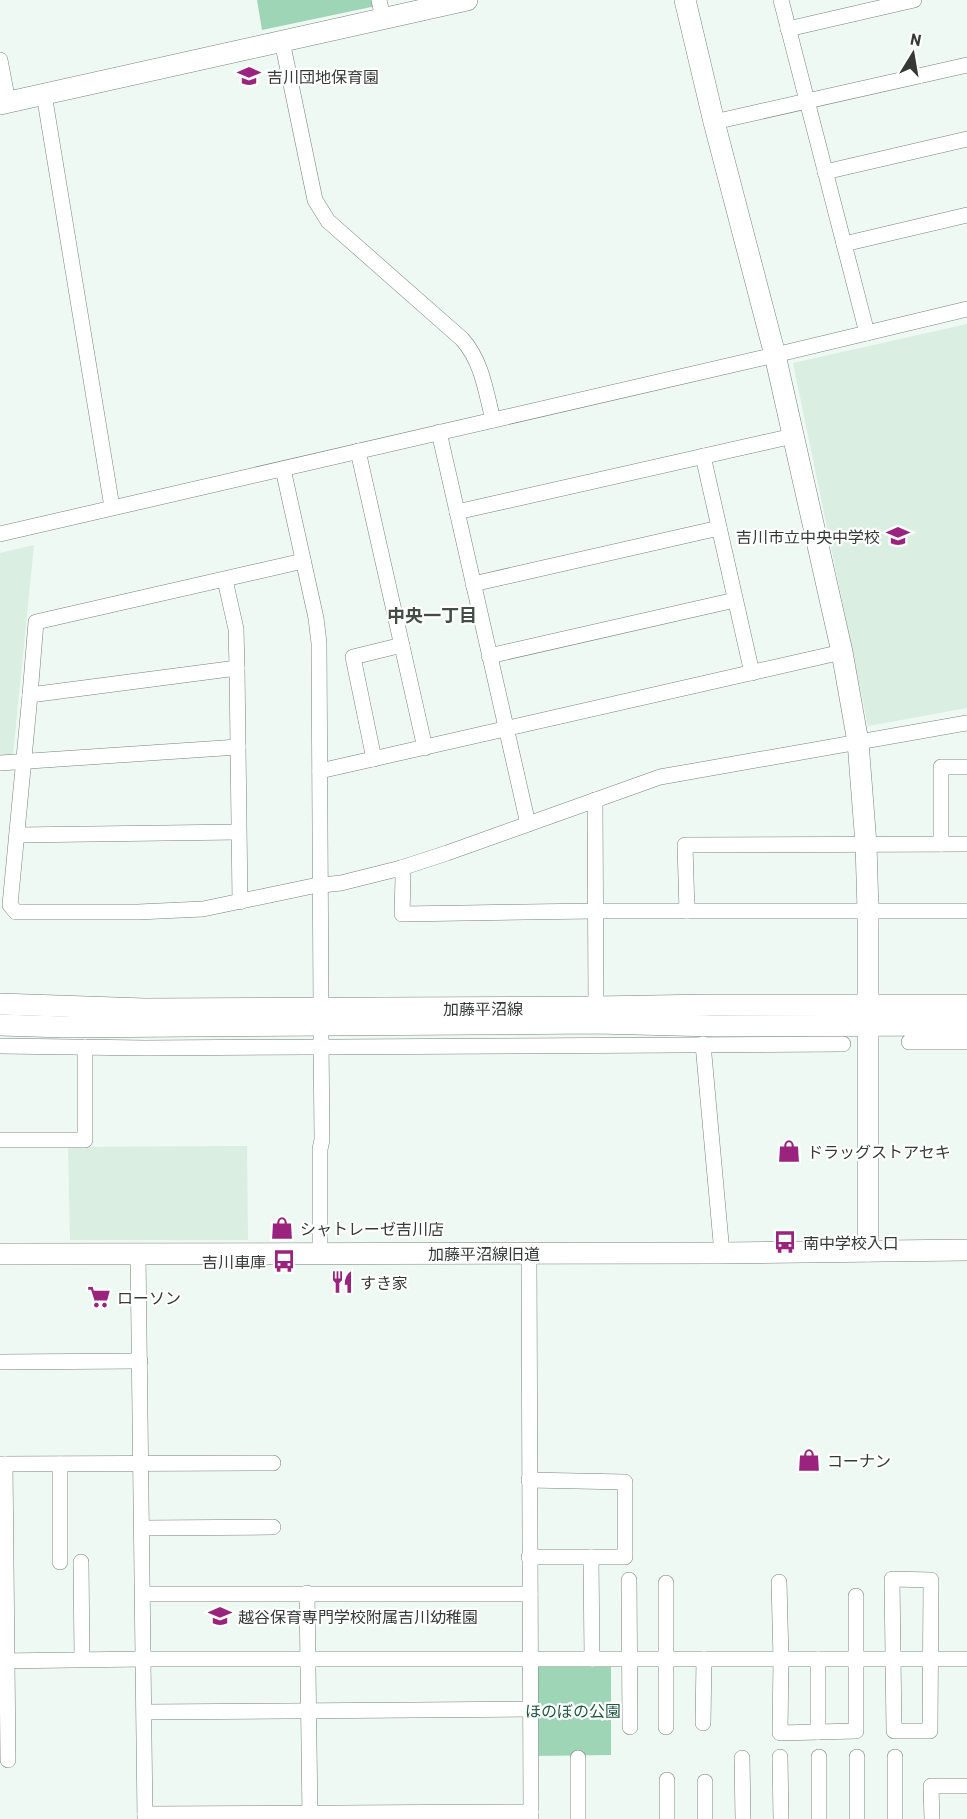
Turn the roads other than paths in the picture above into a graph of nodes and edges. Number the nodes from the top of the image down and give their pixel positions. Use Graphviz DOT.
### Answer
graph roads {
  1 [pos="467,0"];
  2 [pos="685,0"];
  3 [pos="781,0"];
  4 [pos="914,0"];
  5 [pos="381,9"];
  6 [pos="788,29"];
  7 [pos="282,41"];
  8 [pos="0,60"];
  9 [pos="967,65"];
  10 [pos="44,94"];
  11 [pos="807,101"];
  12 [pos="4,103"];
  13 [pos="714,122"];
  14 [pos="967,140"];
  15 [pos="825,172"];
  16 [pos="967,215"];
  17 [pos="844,244"];
  18 [pos="967,309"];
  19 [pos="867,333"];
  20 [pos="775,355"];
  21 [pos="493,420"];
  22 [pos="439,432"];
  23 [pos="793,436"];
  24 [pos="358,451"];
  25 [pos="703,456"];
  26 [pos="283,469"];
  27 [pos="112,507"];
  28 [pos="457,512"];
  29 [pos="719,528"];
  30 [pos="0,534"];
  31 [pos="303,561"];
  32 [pos="225,580"];
  33 [pos="473,584"];
  34 [pos="735,600"];
  35 [pos="402,645"];
  36 [pos="842,652"];
  37 [pos="489,656"];
  38 [pos="237,668"];
  39 [pos="752,673"];
  40 [pos="30,695"];
  41 [pos="967,723"];
  42 [pos="506,729"];
  43 [pos="858,742"];
  44 [pos="238,747"];
  45 [pos="425,748"];
  46 [pos="374,759"];
  47 [pos="22,761"];
  48 [pos="0,763"];
  49 [pos="967,767"];
  50 [pos="320,771"];
  51 [pos="595,800"];
  52 [pos="528,824"];
  53 [pos="238,832"];
  54 [pos="16,835"];
  55 [pos="866,844"];
  56 [pos="941,844"];
  57 [pos="967,844"];
  58 [pos="401,868"];
  59 [pos="320,885"];
  60 [pos="240,903"];
  61 [pos="594,910"];
  62 [pos="687,911"];
  63 [pos="868,911"];
  64 [pos="967,911"];
  65 [pos="0,1004"];
  66 [pos="967,1005"];
  67 [pos="596,1015"];
  68 [pos="868,1016"];
  69 [pos="0,1024"];
  70 [pos="967,1025"];
  71 [pos="321,1026"];
  72 [pos="792,1035"];
  73 [pos="147,1037"];
  74 [pos="909,1042"];
  75 [pos="967,1042"];
  76 [pos="704,1044"];
  77 [pos="843,1044"];
  78 [pos="0,1046"];
  79 [pos="596,1046"];
  80 [pos="85,1047"];
  81 [pos="0,1140"];
  82 [pos="967,1250"];
  83 [pos="868,1251"];
  84 [pos="320,1252"];
  85 [pos="138,1253"];
  86 [pos="722,1253"];
  87 [pos="0,1254"];
  88 [pos="529,1254"];
  89 [pos="140,1361"];
  90 [pos="0,1362"];
  91 [pos="273,1463"];
  92 [pos="2,1464"];
  93 [pos="60,1464"];
  94 [pos="141,1464"];
  95 [pos="529,1480"];
  96 [pos="273,1527"];
  97 [pos="142,1528"];
  98 [pos="529,1557"];
  99 [pos="591,1557"];
  100 [pos="60,1562"];
  101 [pos="81,1562"];
  102 [pos="629,1580"];
  103 [pos="779,1582"];
  104 [pos="666,1583"];
  105 [pos="307,1593"];
  106 [pos="143,1594"];
  107 [pos="530,1594"];
  108 [pos="856,1596"];
  109 [pos="892,1658"];
  110 [pos="931,1658"];
  111 [pos="82,1659"];
  112 [pos="144,1659"];
  113 [pos="307,1659"];
  114 [pos="531,1659"];
  115 [pos="592,1659"];
  116 [pos="630,1659"];
  117 [pos="666,1659"];
  118 [pos="705,1659"];
  119 [pos="782,1659"];
  120 [pos="818,1659"];
  121 [pos="856,1659"];
  122 [pos="967,1659"];
  123 [pos="3,1661"];
  124 [pos="530,1709"];
  125 [pos="308,1710"];
  126 [pos="145,1712"];
  127 [pos="702,1723"];
  128 [pos="630,1727"];
  129 [pos="666,1727"];
  130 [pos="818,1732"];
  131 [pos="780,1757"];
  132 [pos="819,1757"];
  133 [pos="857,1757"];
  134 [pos="895,1757"];
  135 [pos="578,1758"];
  136 [pos="742,1758"];
  137 [pos="8,1760"];
  138 [pos="667,1780"];
  139 [pos="705,1782"];
  140 [pos="967,1785"];
  141 [pos="145,1816"];
  142 [pos="310,1816"];
  143 [pos="531,1816"];
  144 [pos="578,1819"];
  145 [pos="668,1819"];
  146 [pos="705,1819"];
  147 [pos="743,1819"];
  148 [pos="781,1819"];
  149 [pos="819,1819"];
  150 [pos="857,1819"];
  151 [pos="895,1819"];
  152 [pos="932,1819"];
  1 -- 5 [label="street"];
  2 -- 13 [label="street"];
  3 -- 6 [label="street"];
  4 -- 6 [label="street"];
  5 -- 7 [label="street"];
  6 -- 11 [label="street"];
  7 -- 10 [label="street"];
  7 -- 21 [label="street"];
  8 -- 12 [label="street"];
  9 -- 11 [label="street"];
  10 -- 12 [label="street"];
  10 -- 27 [label="street"];
  11 -- 13 [label="street"];
  11 -- 15 [label="street"];
  13 -- 20 [label="street"];
  14 -- 15 [label="street"];
  15 -- 17 [label="street"];
  16 -- 17 [label="street"];
  17 -- 19 [label="street"];
  18 -- 19 [label="street"];
  19 -- 20 [label="street"];
  20 -- 21 [label="street"];
  20 -- 23 [label="street"];
  21 -- 22 [label="street"];
  22 -- 24 [label="street"];
  22 -- 28 [label="street"];
  23 -- 25 [label="street"];
  23 -- 36 [label="street"];
  24 -- 26 [label="street"];
  24 -- 35 [label="street"];
  25 -- 28 [label="street"];
  25 -- 29 [label="street"];
  26 -- 27 [label="street"];
  26 -- 31 [label="street"];
  27 -- 30 [label="street"];
  28 -- 33 [label="street"];
  29 -- 33 [label="street"];
  29 -- 34 [label="street"];
  31 -- 32 [label="street"];
  31 -- 50 [label="street"];
  32 -- 38 [label="street"];
  32 -- 40 [label="street"];
  33 -- 37 [label="street"];
  34 -- 37 [label="street"];
  34 -- 39 [label="street"];
  35 -- 45 [label="street"];
  35 -- 46 [label="street"];
  36 -- 39 [label="street"];
  36 -- 43 [label="street"];
  37 -- 42 [label="street"];
  38 -- 40 [label="street"];
  38 -- 44 [label="street"];
  39 -- 42 [label="street"];
  40 -- 47 [label="street"];
  41 -- 43 [label="street"];
  42 -- 45 [label="street"];
  42 -- 52 [label="street"];
  43 -- 51 [label="street"];
  43 -- 55 [label="street"];
  44 -- 47 [label="street"];
  44 -- 53 [label="street"];
  45 -- 46 [label="street"];
  46 -- 50 [label="street"];
  47 -- 48 [label="street"];
  47 -- 54 [label="street"];
  49 -- 56 [label="street"];
  50 -- 59 [label="street"];
  51 -- 52 [label="street"];
  51 -- 61 [label="street"];
  52 -- 58 [label="street"];
  53 -- 54 [label="street"];
  53 -- 60 [label="street"];
  54 -- 60 [label="street"];
  55 -- 56 [label="street"];
  55 -- 62 [label="street"];
  55 -- 63 [label="street"];
  56 -- 57 [label="street"];
  58 -- 59 [label="street"];
  58 -- 61 [label="street"];
  59 -- 60 [label="street"];
  59 -- 71 [label="street"];
  61 -- 62 [label="street"];
  61 -- 67 [label="street"];
  62 -- 63 [label="street"];
  63 -- 64 [label="street"];
  63 -- 68 [label="street"];
  65 -- 71 [label="street, 加藤平沼線"];
  66 -- 68 [label="street, 加藤平沼線"];
  67 -- 68 [label="street, 加藤平沼線"];
  67 -- 71 [label="street, 加藤平沼線"];
  67 -- 72 [label="street, 加藤平沼線"];
  67 -- 79 [label="street"];
  68 -- 70 [label="street, 加藤平沼線"];
  68 -- 72 [label="street, 加藤平沼線"];
  68 -- 83 [label="street"];
  69 -- 73 [label="street, 加藤平沼線"];
  71 -- 73 [label="street, 加藤平沼線"];
  71 -- 79 [label="street"];
  71 -- 84 [label="street"];
  72 -- 76 [label="street"];
  72 -- 77 [label="street"];
  73 -- 80 [label="street"];
  74 -- 75 [label="street"];
  76 -- 79 [label="street"];
  76 -- 86 [label="street"];
  78 -- 80 [label="street"];
  80 -- 81 [label="street"];
  82 -- 83 [label="street, 加藤平沼線旧道"];
  83 -- 86 [label="street, 加藤平沼線旧道"];
  84 -- 85 [label="street, 加藤平沼線旧道"];
  84 -- 88 [label="street, 加藤平沼線旧道"];
  85 -- 87 [label="street, 加藤平沼線旧道"];
  85 -- 89 [label="street"];
  86 -- 88 [label="street, 加藤平沼線旧道"];
  88 -- 95 [label="street"];
  89 -- 90 [label="street"];
  89 -- 94 [label="street"];
  91 -- 94 [label="street"];
  92 -- 93 [label="street"];
  92 -- 123 [label="street"];
  93 -- 94 [label="street"];
  93 -- 100 [label="street"];
  94 -- 97 [label="street"];
  95 -- 98 [label="street"];
  95 -- 99 [label="street"];
  96 -- 97 [label="street"];
  97 -- 106 [label="street"];
  98 -- 99 [label="street"];
  98 -- 107 [label="street"];
  99 -- 115 [label="street"];
  101 -- 111 [label="street"];
  102 -- 116 [label="street"];
  103 -- 119 [label="street"];
  104 -- 117 [label="street"];
  105 -- 106 [label="street"];
  105 -- 107 [label="street"];
  105 -- 113 [label="street"];
  106 -- 112 [label="street"];
  107 -- 114 [label="street"];
  108 -- 121 [label="street"];
  109 -- 110 [label="street"];
  109 -- 110 [label="street"];
  109 -- 110 [label="street"];
  109 -- 121 [label="street"];
  110 -- 122 [label="street"];
  111 -- 112 [label="street"];
  111 -- 123 [label="street"];
  112 -- 113 [label="street"];
  112 -- 126 [label="street"];
  113 -- 114 [label="street"];
  113 -- 125 [label="street"];
  114 -- 115 [label="street"];
  114 -- 124 [label="street"];
  115 -- 116 [label="street"];
  116 -- 117 [label="street"];
  116 -- 128 [label="street"];
  117 -- 118 [label="street"];
  117 -- 129 [label="street"];
  118 -- 119 [label="street"];
  118 -- 127 [label="street"];
  119 -- 120 [label="street"];
  119 -- 130 [label="street"];
  120 -- 121 [label="street"];
  120 -- 130 [label="street"];
  121 -- 130 [label="street"];
  123 -- 137 [label="street"];
  124 -- 125 [label="street"];
  124 -- 143 [label="street"];
  125 -- 126 [label="street"];
  125 -- 142 [label="street"];
  126 -- 141 [label="street"];
  131 -- 148 [label="street"];
  132 -- 149 [label="street"];
  133 -- 150 [label="street"];
  134 -- 151 [label="street"];
  135 -- 144 [label="street"];
  136 -- 147 [label="street"];
  138 -- 145 [label="street"];
  139 -- 146 [label="street"];
  140 -- 152 [label="street"];
  141 -- 142 [label="street"];
  142 -- 143 [label="street"];
}
